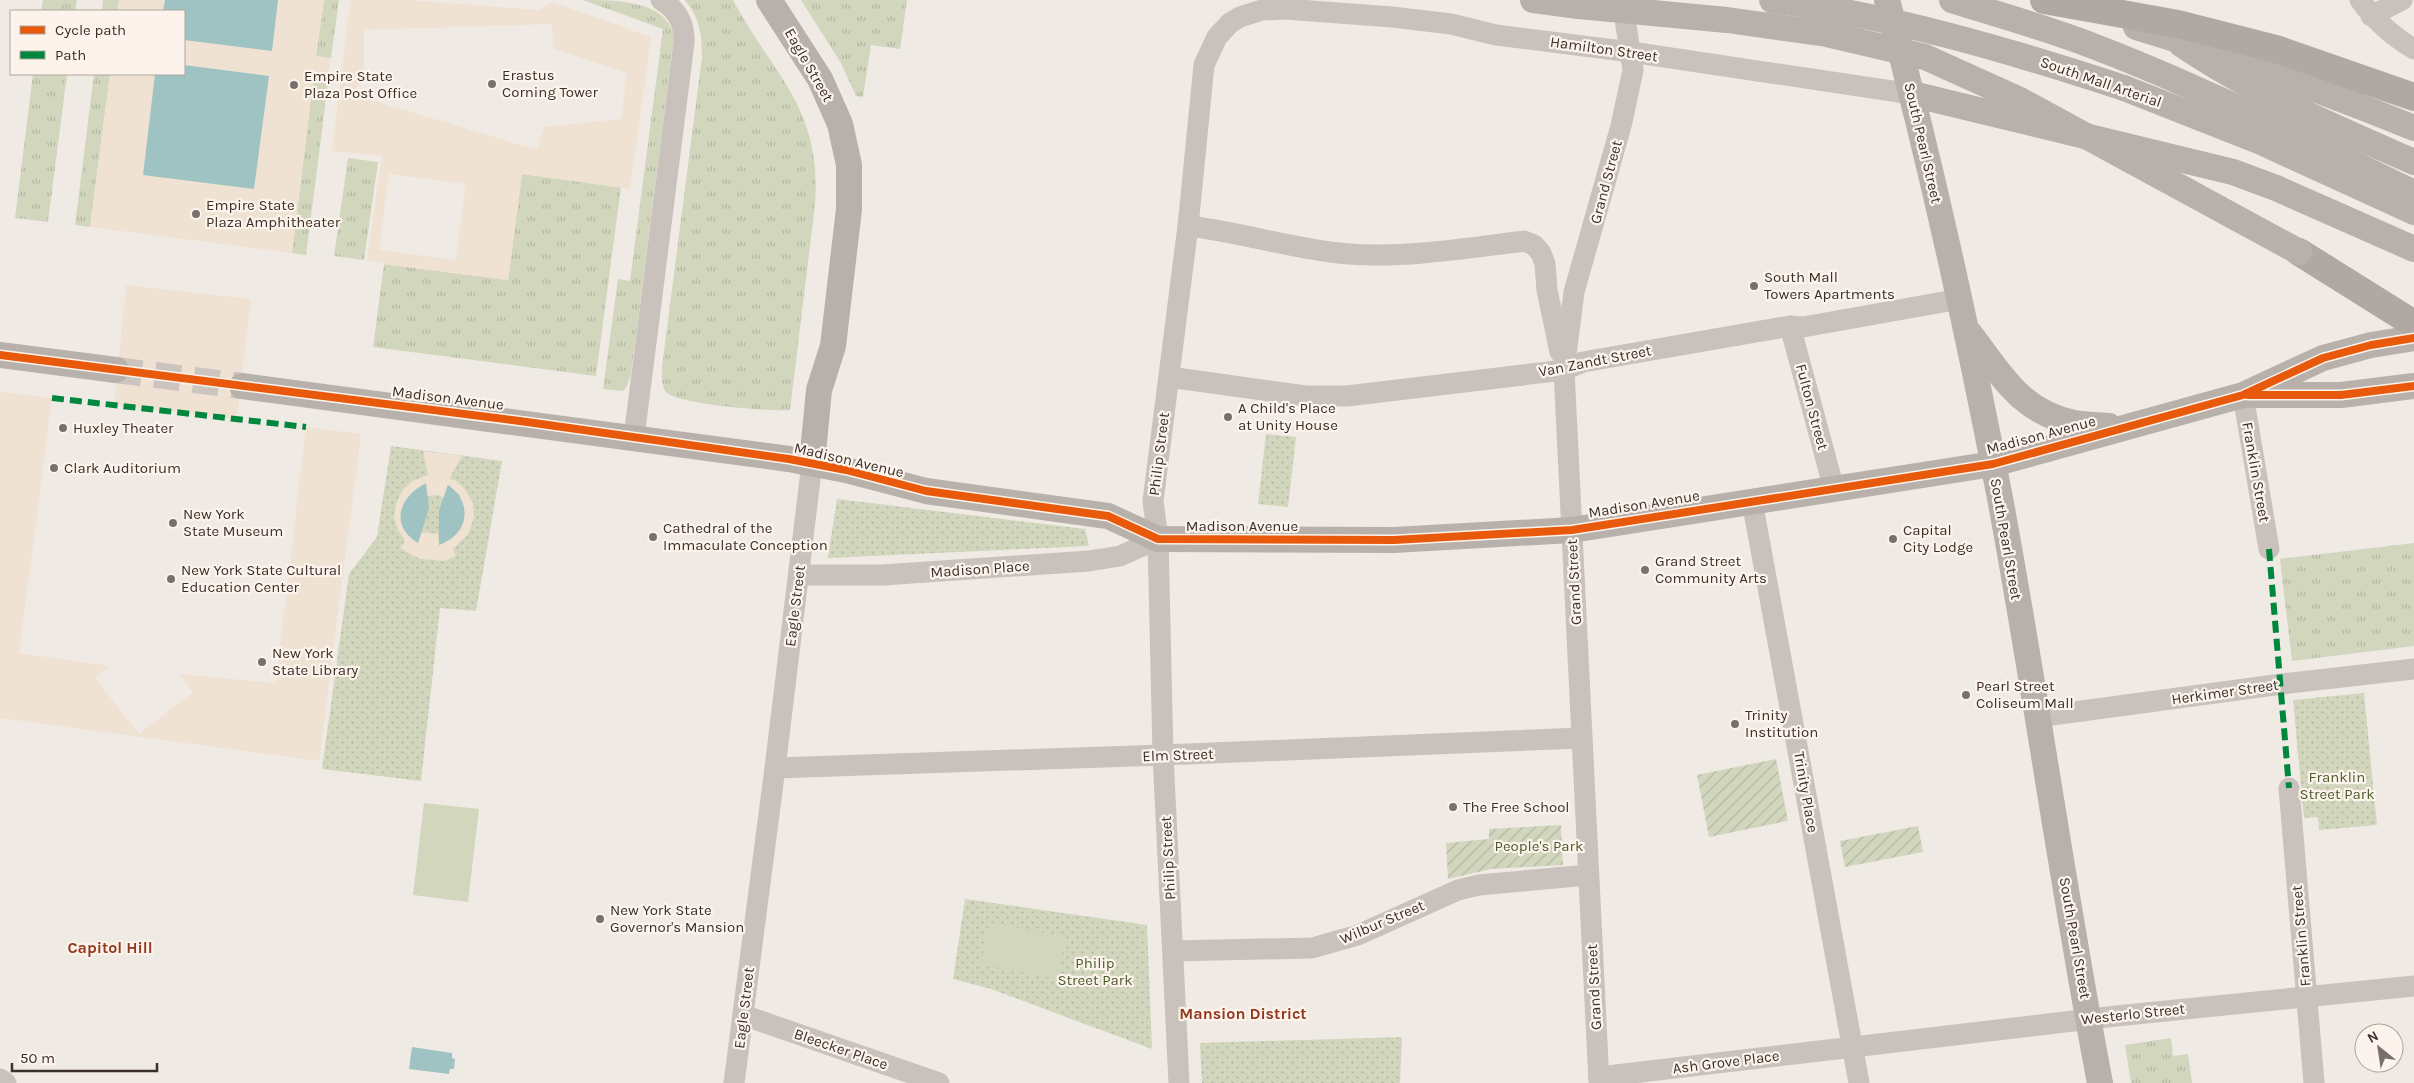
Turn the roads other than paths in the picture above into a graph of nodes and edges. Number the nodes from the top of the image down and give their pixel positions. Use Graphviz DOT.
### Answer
graph roads {
  1 [pos="661,0"];
  2 [pos="769,0"];
  3 [pos="1534,0"];
  4 [pos="1622,0"];
  5 [pos="1772,0"];
  6 [pos="1887,0"];
  7 [pos="1952,0"];
  8 [pos="2043,0"];
  9 [pos="2109,0"];
  10 [pos="2402,0"];
  11 [pos="2366,8"];
  12 [pos="1295,9"];
  13 [pos="2414,49"];
  14 [pos="1631,52"];
  15 [pos="1912,94"];
  16 [pos="2414,97"];
  17 [pos="2414,128"];
  18 [pos="2414,162"];
  19 [pos="2414,193"];
  20 [pos="2414,212"];
  21 [pos="1188,226"];
  22 [pos="2414,249"];
  23 [pos="2299,252"];
  24 [pos="1960,299"];
  25 [pos="2414,311"];
  26 [pos="2414,324"];
  27 [pos="1790,326"];
  28 [pos="1966,328"];
  29 [pos="2414,338"];
  30 [pos="0,355"];
  31 [pos="116,370"];
  32 [pos="1564,370"];
  33 [pos="1169,377"];
  34 [pos="242,386"];
  35 [pos="2414,386"];
  36 [pos="2243,395"];
  37 [pos="2122,428"];
  38 [pos="634,437"];
  39 [pos="812,463"];
  40 [pos="1993,464"];
  41 [pos="1834,489"];
  42 [pos="1752,501"];
  43 [pos="1572,530"];
  44 [pos="1158,539"];
  45 [pos="2269,549"];
  46 [pos="798,575"];
  47 [pos="2414,669"];
  48 [pos="2037,718"];
  49 [pos="1581,738"];
  50 [pos="1163,756"];
  51 [pos="775,768"];
  52 [pos="2289,788"];
  53 [pos="1588,876"];
  54 [pos="1173,951"];
  55 [pos="2414,986"];
  56 [pos="2306,996"];
  57 [pos="743,1015"];
  58 [pos="2089,1020"];
  59 [pos="1853,1047"];
  60 [pos="0,1079"];
  61 [pos="1599,1080"];
  62 [pos="6,1083"];
  63 [pos="734,1083"];
  64 [pos="939,1083"];
  65 [pos="1178,1083"];
  66 [pos="1859,1083"];
  67 [pos="2100,1083"];
  68 [pos="2314,1083"];
  1 -- 38 [label="street"];
  2 -- 39 [label="main road, Eagle Street"];
  3 -- 23 [label="main road, bridge"];
  4 -- 14 [label="street, Grand Street"];
  5 -- 20 [label="main road, South Mall Arterial, bridge"];
  6 -- 15 [label="main road, South Pearl Street"];
  7 -- 19 [label="main road, South Mall Arterial"];
  8 -- 16 [label="highway, bridge"];
  8 -- 17 [label="main road, bridge"];
  9 -- 18 [label="main road, bridge"];
  10 -- 11 [label="street"];
  11 -- 13 [label="street"];
  12 -- 14 [label="street, Hamilton Street"];
  12 -- 21 [label="street, Philip Street"];
  14 -- 15 [label="street, Hamilton Street"];
  14 -- 32 [label="street, Grand Street"];
  15 -- 22 [label="main road"];
  15 -- 24 [label="main road, South Pearl Street"];
  21 -- 32 [label="street"];
  21 -- 33 [label="street, Philip Street"];
  23 -- 25 [label="main road"];
  23 -- 26 [label="highway"];
  24 -- 27 [label="street, Van Zandt Street"];
  24 -- 28 [label="main road, South Pearl Street"];
  27 -- 32 [label="street, Van Zandt Street"];
  27 -- 41 [label="street, Fulton Street"];
  28 -- 37 [label="main road"];
  28 -- 40 [label="main road, South Pearl Street"];
  29 -- 36 [label="main road, Madison Avenue"];
  30 -- 31 [label="main road"];
  32 -- 33 [label="street, Van Zandt Street"];
  32 -- 43 [label="street, Grand Street"];
  33 -- 44 [label="street, Philip Street"];
  34 -- 38 [label="main road, Madison Avenue"];
  35 -- 36 [label="main road, Madison Avenue"];
  36 -- 37 [label="main road, Madison Avenue"];
  36 -- 45 [label="street, Franklin Street"];
  37 -- 40 [label="main road, Madison Avenue"];
  38 -- 39 [label="main road, Madison Avenue"];
  39 -- 44 [label="main road, Madison Avenue"];
  39 -- 46 [label="street, Eagle Street"];
  40 -- 41 [label="main road, Madison Avenue"];
  40 -- 48 [label="main road, South Pearl Street"];
  41 -- 42 [label="main road, Madison Avenue"];
  42 -- 43 [label="main road, Madison Avenue"];
  42 -- 59 [label="street, Trinity Place"];
  43 -- 44 [label="main road, Madison Avenue"];
  43 -- 49 [label="street, Grand Street"];
  44 -- 46 [label="street, Madison Place"];
  44 -- 50 [label="street, Philip Street"];
  46 -- 51 [label="street, Eagle Street"];
  47 -- 48 [label="street, Herkimer Street"];
  48 -- 58 [label="main road, South Pearl Street"];
  49 -- 50 [label="street, Elm Street"];
  49 -- 53 [label="street, Grand Street"];
  50 -- 51 [label="street, Elm Street"];
  50 -- 54 [label="street, Philip Street"];
  51 -- 57 [label="street, Eagle Street"];
  52 -- 56 [label="street, Franklin Street"];
  53 -- 54 [label="street, Wilbur Street"];
  53 -- 61 [label="street, Grand Street"];
  54 -- 65 [label="street, Philip Street"];
  55 -- 56 [label="street, Westerlo Street"];
  56 -- 58 [label="street, Westerlo Street"];
  56 -- 68 [label="street, Franklin Street"];
  57 -- 63 [label="street, Eagle Street"];
  57 -- 64 [label="street, Bleecker Place"];
  58 -- 59 [label="street, Westerlo Street"];
  58 -- 67 [label="main road, South Pearl Street"];
  59 -- 61 [label="street, Ash Grove Place"];
  59 -- 66 [label="street, Trinity Place"];
  60 -- 62 [label="street"];
}
